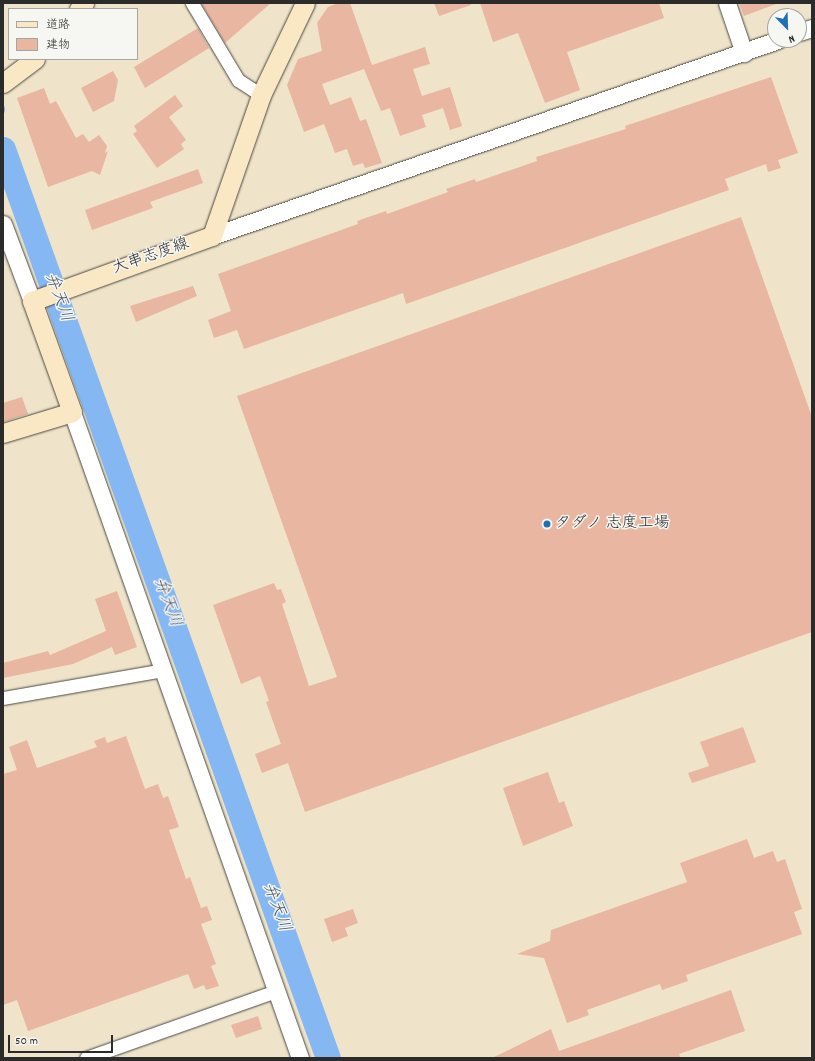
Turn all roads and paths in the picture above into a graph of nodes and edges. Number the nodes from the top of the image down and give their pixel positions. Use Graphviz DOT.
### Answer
graph roads {
  1 [pos="192,3"];
  2 [pos="305,3"];
  3 [pos="727,3"];
  4 [pos="767,44"];
  5 [pos="744,53"];
  6 [pos="34,60"];
  7 [pos="3,83"];
  8 [pos="261,95"];
  9 [pos="3,224"];
  10 [pos="212,236"];
  11 [pos="40,297"];
  12 [pos="72,412"];
  13 [pos="3,433"];
  14 [pos="164,670"];
  15 [pos="3,698"];
  16 [pos="276,991"];
  17 [pos="86,1058"];
  18 [pos="300,1058"];
  1 -- 8 [label="street"];
  2 -- 8 [label="main road"];
  3 -- 5 [label="street"];
  4 -- 5 [label="street"];
  5 -- 10 [label="street"];
  6 -- 7 [label="main road"];
  8 -- 10 [label="main road"];
  9 -- 11 [label="street"];
  10 -- 11 [label="main road, 大串志度線"];
  11 -- 12 [label="main road"];
  12 -- 13 [label="main road"];
  12 -- 14 [label="street"];
  14 -- 15 [label="street"];
  14 -- 16 [label="street"];
  16 -- 17 [label="street"];
  16 -- 18 [label="street"];
}
